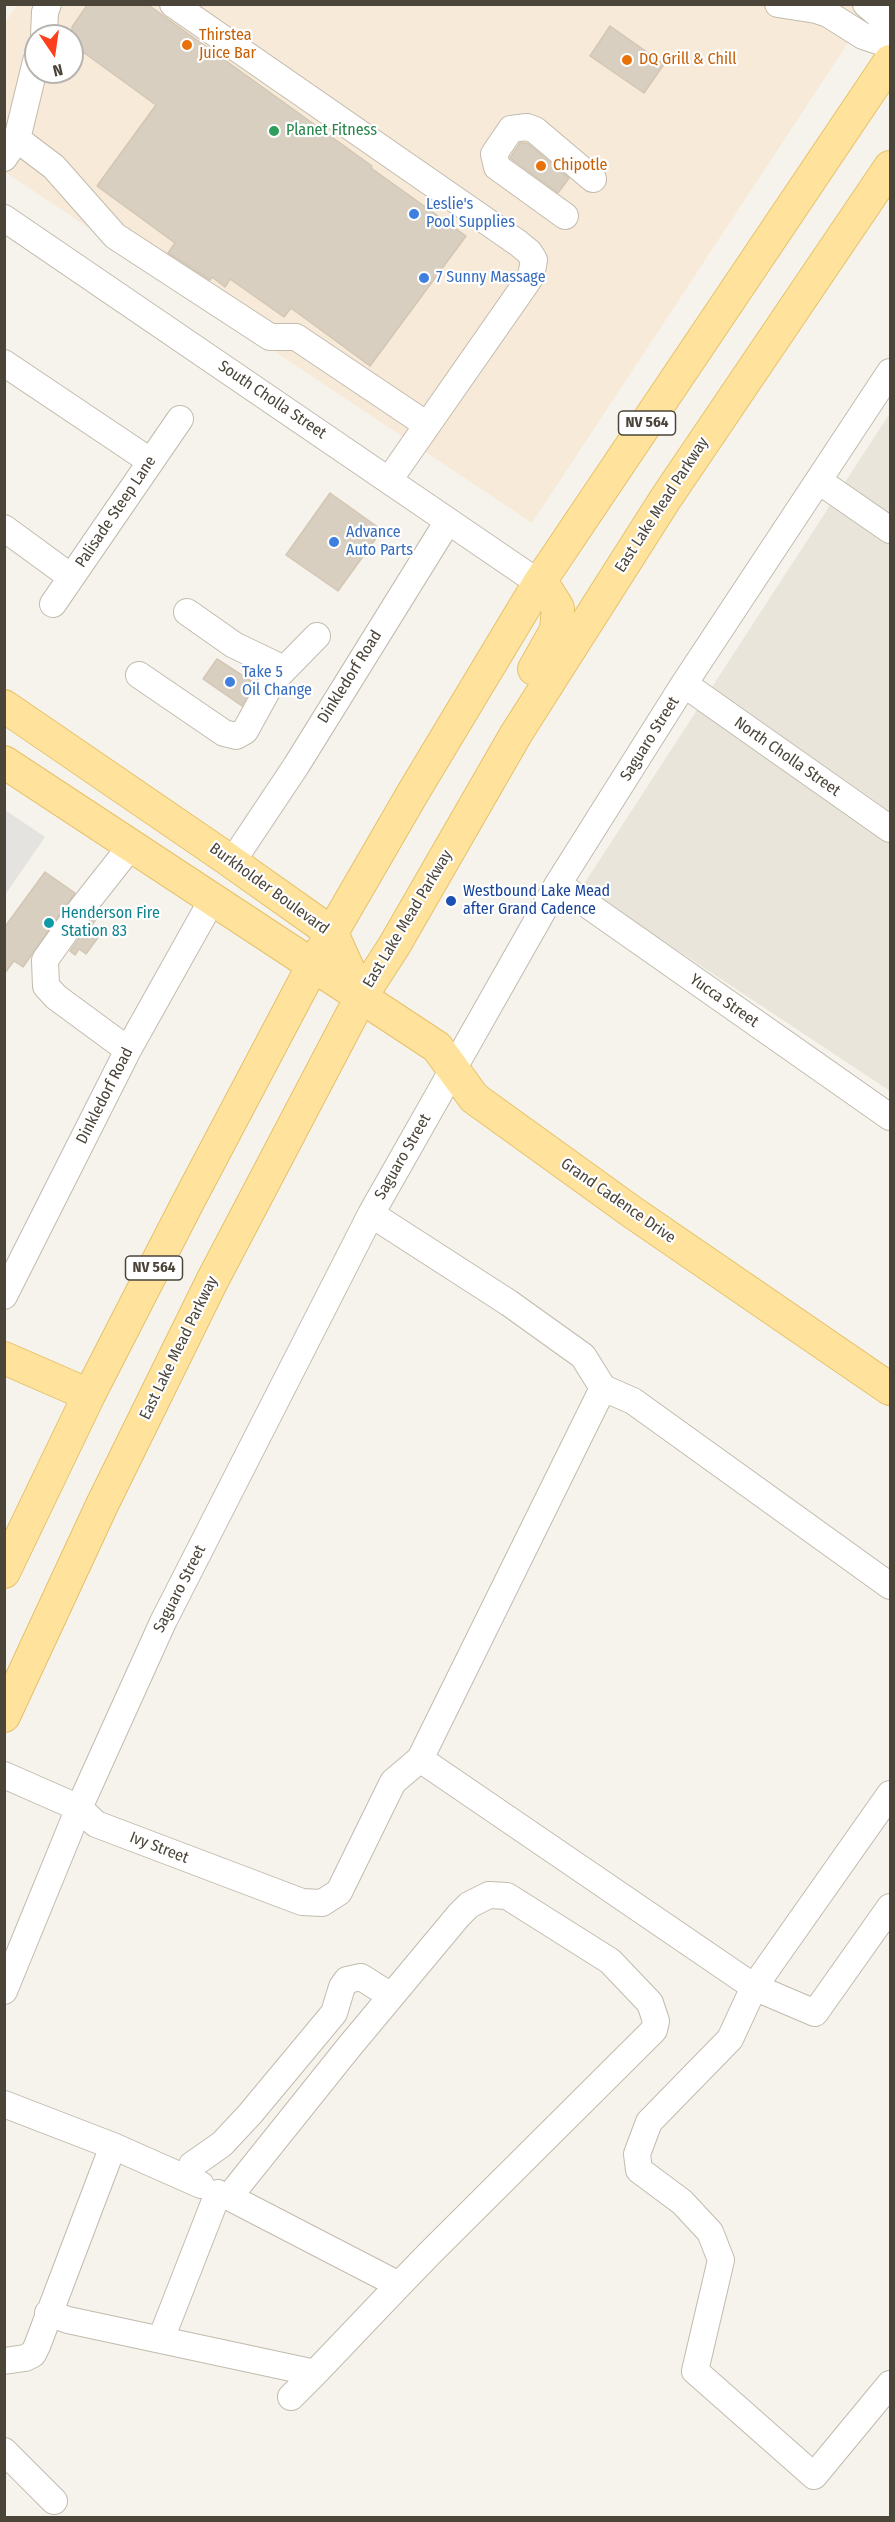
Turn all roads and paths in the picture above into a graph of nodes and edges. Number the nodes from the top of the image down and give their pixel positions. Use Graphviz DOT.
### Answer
graph roads {
  1 [pos="48,4"];
  2 [pos="173,4"];
  3 [pos="778,4"];
  4 [pos="866,4"];
  5 [pos="44,24"];
  6 [pos="891,34"];
  7 [pos="891,45"];
  8 [pos="891,61"];
  9 [pos="29,84"];
  10 [pos="11,148"];
  11 [pos="891,167"];
  12 [pos="593,179"];
  13 [pos="565,216"];
  14 [pos="4,218"];
  15 [pos="4,363"];
  16 [pos="891,372"];
  17 [pos="180,419"];
  18 [pos="427,425"];
  19 [pos="150,461"];
  20 [pos="388,480"];
  21 [pos="819,481"];
  22 [pos="448,521"];
  23 [pos="4,528"];
  24 [pos="891,530"];
  25 [pos="71,577"];
  26 [pos="539,583"];
  27 [pos="53,604"];
  28 [pos="188,612"];
  29 [pos="316,636"];
  30 [pos="284,669"];
  31 [pos="140,675"];
  32 [pos="684,684"];
  33 [pos="16,714"];
  34 [pos="516,734"];
  35 [pos="4,757"];
  36 [pos="4,762"];
  37 [pos="891,829"];
  38 [pos="131,846"];
  39 [pos="232,862"];
  40 [pos="558,884"];
  41 [pos="212,900"];
  42 [pos="332,933"];
  43 [pos="312,967"];
  44 [pos="361,997"];
  45 [pos="128,1050"];
  46 [pos="453,1069"];
  47 [pos="891,1117"];
  48 [pos="371,1214"];
  49 [pos="4,1296"];
  50 [pos="4,1358"];
  51 [pos="603,1388"];
  52 [pos="891,1389"];
  53 [pos="89,1395"];
  54 [pos="4,1572"];
  55 [pos="891,1586"];
  56 [pos="4,1716"];
  57 [pos="420,1759"];
  58 [pos="4,1774"];
  59 [pos="891,1794"];
  60 [pos="79,1808"];
  61 [pos="891,1907"];
  62 [pos="754,1988"];
  63 [pos="4,1991"];
  64 [pos="391,1996"];
  65 [pos="4,2104"];
  66 [pos="113,2146"];
  67 [pos="186,2178"];
  68 [pos="223,2195"];
  69 [pos="399,2285"];
  70 [pos="48,2313"];
  71 [pos="161,2339"];
  72 [pos="4,2361"];
  73 [pos="315,2373"];
  74 [pos="891,2384"];
  75 [pos="291,2397"];
  76 [pos="4,2451"];
  77 [pos="54,2501"];
  1 -- 5 [label="street"];
  2 -- 18 [label="street"];
  3 -- 7 [label="street"];
  4 -- 6 [label="street"];
  8 -- 26 [label="main road, NV 564"];
  9 -- 10 [label="street"];
  10 -- 18 [label="street"];
  11 -- 34 [label="main road, East Lake Mead Parkway"];
  12 -- 13 [label="street"];
  14 -- 20 [label="street, South Cholla Street"];
  15 -- 19 [label="street"];
  16 -- 21 [label="street, Saguaro Street"];
  17 -- 19 [label="street, Palisade Steep Lane"];
  18 -- 20 [label="street"];
  19 -- 25 [label="street, Palisade Steep Lane"];
  20 -- 22 [label="street, South Cholla Street"];
  21 -- 24 [label="street"];
  21 -- 32 [label="street, Saguaro Street"];
  22 -- 26 [label="street, South Cholla Street"];
  22 -- 39 [label="street, Dinkledorf Road"];
  23 -- 25 [label="street"];
  25 -- 27 [label="street, Palisade Steep Lane"];
  26 -- 34 [label="main road"];
  26 -- 42 [label="main road, NV 564"];
  28 -- 30 [label="street"];
  29 -- 30 [label="street"];
  30 -- 31 [label="street"];
  32 -- 37 [label="street, North Cholla Street"];
  32 -- 40 [label="street, Saguaro Street"];
  33 -- 35 [label="main road"];
  33 -- 39 [label="main road, Burkholder Boulevard"];
  34 -- 44 [label="main road, East Lake Mead Parkway"];
  36 -- 38 [label="main road"];
  38 -- 41 [label="main road"];
  38 -- 45 [label="street"];
  39 -- 42 [label="main road, Burkholder Boulevard"];
  40 -- 46 [label="street, Saguaro Street"];
  40 -- 47 [label="street, Yucca Street"];
  41 -- 43 [label="main road"];
  41 -- 45 [label="street, Dinkledorf Road"];
  42 -- 43 [label="main road, NV 564"];
  42 -- 44 [label="main road, Burkholder Boulevard"];
  43 -- 44 [label="main road"];
  43 -- 53 [label="main road, NV 564"];
  44 -- 46 [label="main road, Grand Cadence Drive"];
  44 -- 56 [label="main road, East Lake Mead Parkway"];
  45 -- 49 [label="street, Dinkledorf Road"];
  46 -- 48 [label="street, Saguaro Street"];
  46 -- 52 [label="main road, Grand Cadence Drive"];
  48 -- 51 [label="street"];
  48 -- 60 [label="street, Saguaro Street"];
  50 -- 53 [label="main road"];
  51 -- 55 [label="street"];
  51 -- 57 [label="street"];
  53 -- 54 [label="main road, NV 564"];
  57 -- 60 [label="street, Ivy Street"];
  57 -- 62 [label="street"];
  58 -- 60 [label="street, Ivy Street"];
  59 -- 62 [label="street"];
  60 -- 63 [label="street, Saguaro Street"];
  61 -- 62 [label="street"];
  62 -- 74 [label="street"];
  64 -- 67 [label="street"];
  64 -- 68 [label="street"];
  64 -- 69 [label="street"];
  65 -- 66 [label="street"];
  66 -- 67 [label="street"];
  66 -- 70 [label="street"];
  67 -- 68 [label="street"];
  68 -- 69 [label="street"];
  68 -- 71 [label="street"];
  69 -- 73 [label="street"];
  70 -- 71 [label="street"];
  70 -- 72 [label="street"];
  71 -- 73 [label="street"];
  73 -- 75 [label="street"];
  76 -- 77 [label="street"];
}
